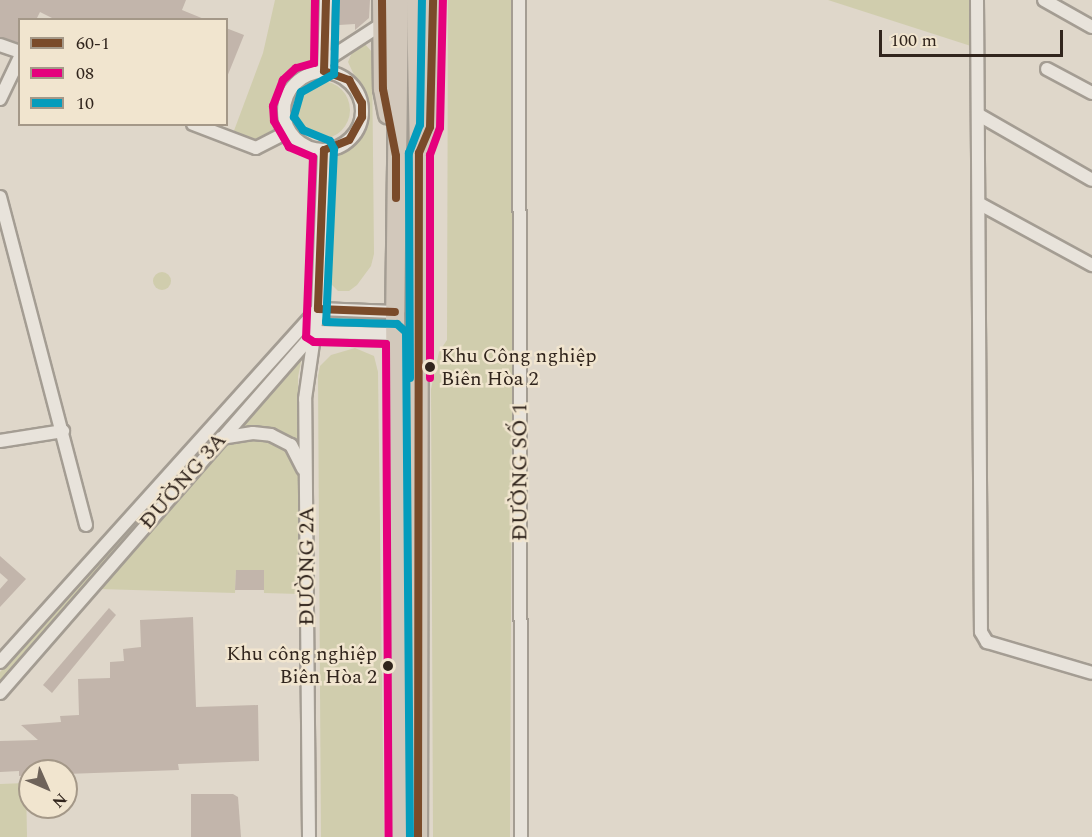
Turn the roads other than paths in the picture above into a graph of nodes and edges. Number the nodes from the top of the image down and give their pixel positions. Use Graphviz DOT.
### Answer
graph roads {
  1 [pos="326,0"];
  2 [pos="382,0"];
  3 [pos="399,0"];
  4 [pos="416,0"];
  5 [pos="433,0"];
  6 [pos="519,0"];
  7 [pos="977,0"];
  8 [pos="1044,0"];
  9 [pos="382,24"];
  10 [pos="1092,27"];
  11 [pos="0,45"];
  12 [pos="18,51"];
  13 [pos="18,61"];
  14 [pos="325,66"];
  15 [pos="1047,69"];
  16 [pos="1092,93"];
  17 [pos="0,99"];
  18 [pos="979,115"];
  19 [pos="198,126"];
  20 [pos="289,131"];
  21 [pos="324,150"];
  22 [pos="419,153"];
  23 [pos="396,156"];
  24 [pos="1092,180"];
  25 [pos="0,197"];
  26 [pos="980,204"];
  27 [pos="1092,266"];
  28 [pos="318,309"];
  29 [pos="395,312"];
  30 [pos="315,332"];
  31 [pos="396,334"];
  32 [pos="63,431"];
  33 [pos="220,438"];
  34 [pos="0,441"];
  35 [pos="307,483"];
  36 [pos="86,525"];
  37 [pos="0,662"];
  38 [pos="1092,673"];
  39 [pos="0,693"];
  40 [pos="309,837"];
  41 [pos="400,837"];
  42 [pos="418,837"];
  43 [pos="521,837"];
  1 -- 14 [label="street"];
  2 -- 9 [label="highway"];
  3 -- 23 [label="highway"];
  4 -- 22 [label="highway"];
  5 -- 22 [label="highway"];
  6 -- 43 [label="street, ĐƯỜNG SỐ 1"];
  7 -- 18 [label="street"];
  8 -- 10 [label="street"];
  9 -- 14 [label="street"];
  9 -- 23 [label="highway"];
  11 -- 12 [label="street"];
  13 -- 17 [label="street"];
  14 -- 20 [label="street"];
  14 -- 21 [label="street"];
  15 -- 16 [label="street"];
  18 -- 24 [label="street"];
  18 -- 26 [label="street"];
  19 -- 20 [label="street"];
  20 -- 21 [label="street"];
  21 -- 28 [label="street"];
  22 -- 42 [label="highway"];
  23 -- 29 [label="highway"];
  25 -- 32 [label="street"];
  26 -- 27 [label="street"];
  26 -- 38 [label="street"];
  28 -- 29 [label="street"];
  28 -- 30 [label="street, ĐƯỜNG 2A"];
  28 -- 37 [label="street, ĐƯỜNG 3A"];
  29 -- 31 [label="highway"];
  30 -- 31 [label="street"];
  30 -- 33 [label="street, ĐƯỜNG 3A"];
  30 -- 35 [label="street, ĐƯỜNG 2A"];
  31 -- 41 [label="highway"];
  32 -- 34 [label="street"];
  32 -- 36 [label="street"];
  33 -- 35 [label="street"];
  33 -- 39 [label="street, ĐƯỜNG 3A"];
  35 -- 40 [label="street, ĐƯỜNG 2A"];
}
